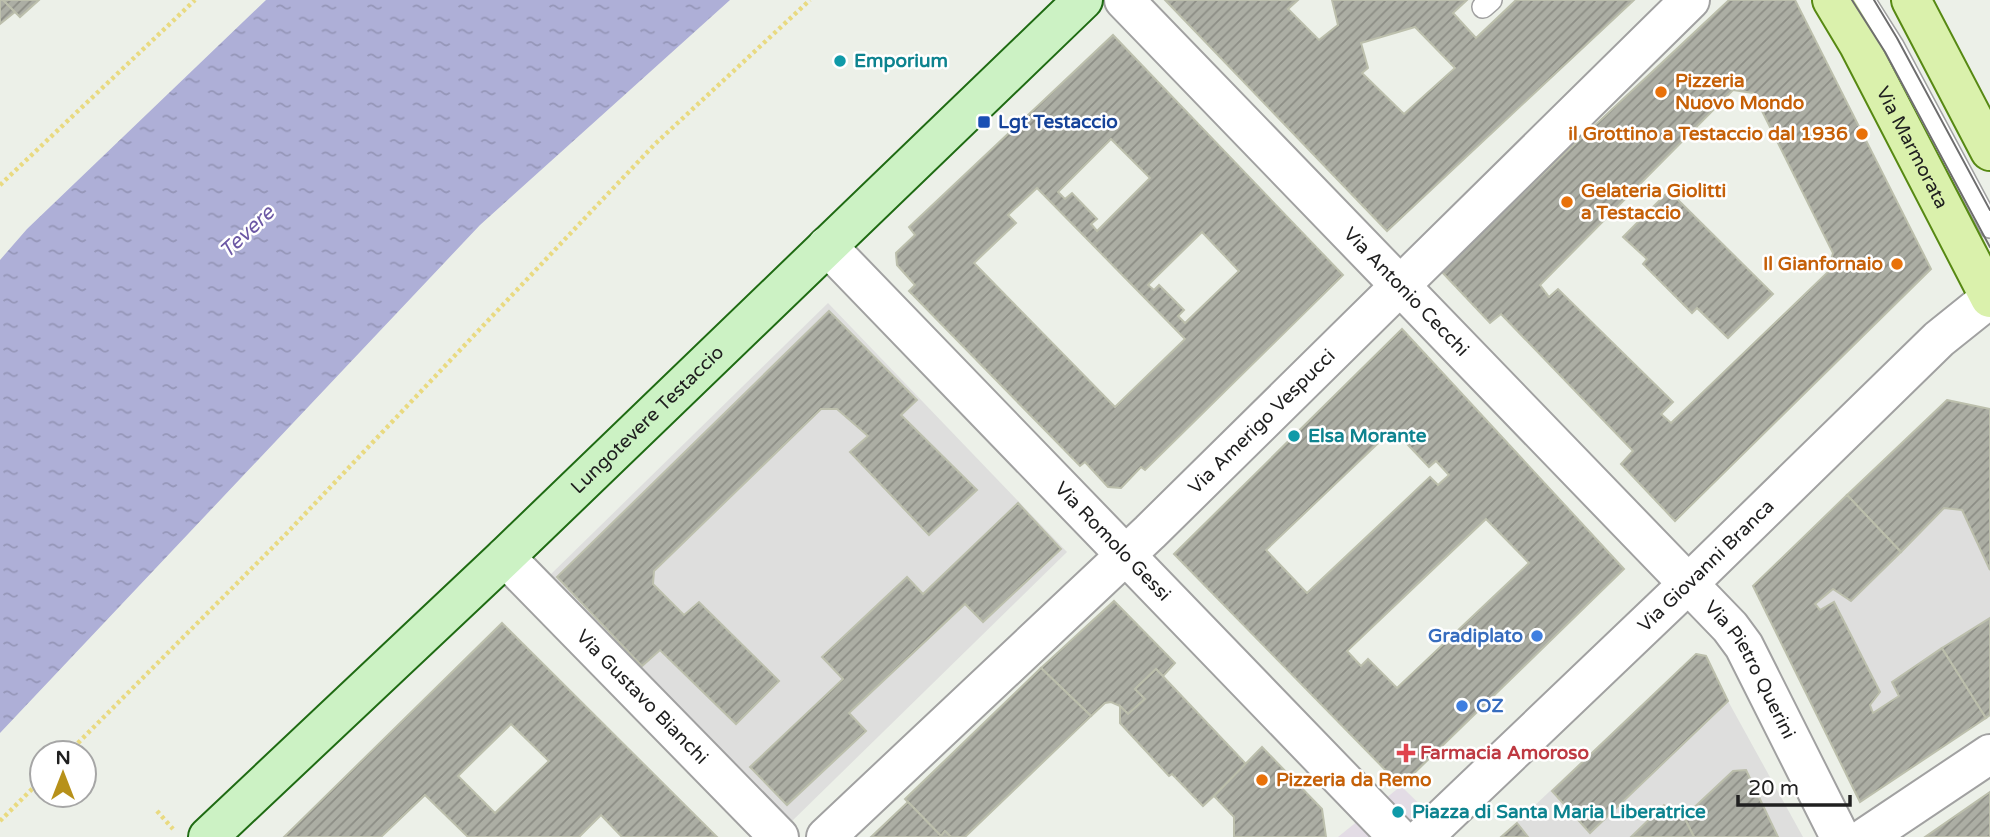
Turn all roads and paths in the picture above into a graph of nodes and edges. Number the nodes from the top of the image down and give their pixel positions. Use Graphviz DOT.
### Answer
graph roads {
  1 [pos="195,0"];
  2 [pos="810,0"];
  3 [pos="1083,0"];
  4 [pos="1124,0"];
  5 [pos="1690,0"];
  6 [pos="1832,0"];
  7 [pos="1864,0"];
  8 [pos="1911,0"];
  9 [pos="1990,151"];
  10 [pos="0,185"];
  11 [pos="1990,227"];
  12 [pos="827,246"];
  13 [pos="1400,284"];
  14 [pos="1990,298"];
  15 [pos="1126,556"];
  16 [pos="505,557"];
  17 [pos="1688,584"];
  18 [pos="82,739"];
  19 [pos="1990,754"];
  20 [pos="28,793"];
  21 [pos="157,811"];
  22 [pos="0,821"];
  23 [pos="169,825"];
  24 [pos="208,837"];
  25 [pos="779,837"];
  26 [pos="826,837"];
  27 [pos="1398,837"];
  28 [pos="1423,837"];
  29 [pos="1840,837"];
  30 [pos="1866,837"];
  1 -- 10 [label="path"];
  2 -- 18 [label="path"];
  3 -- 12 [label="main road, Lungotevere Testaccio"];
  4 -- 13 [label="street, Via Antonio Cecchi"];
  5 -- 13 [label="street, Via Amerigo Vespucci"];
  6 -- 14 [label="main road, Via Marmorata"];
  7 -- 11 [label="lane, Via Marmorata"];
  8 -- 9 [label="main road"];
  12 -- 15 [label="street, Via Romolo Gessi"];
  12 -- 16 [label="main road, Lungotevere Testaccio"];
  13 -- 15 [label="street, Via Amerigo Vespucci"];
  13 -- 17 [label="street, Via Antonio Cecchi"];
  14 -- 17 [label="street, Via Giovanni Branca"];
  15 -- 26 [label="street, Via Amerigo Vespucci"];
  15 -- 27 [label="street, Via Romolo Gessi"];
  16 -- 24 [label="main road, Lungotevere Testaccio"];
  16 -- 25 [label="street, Via Gustavo Bianchi"];
  17 -- 28 [label="street, Via Giovanni Branca"];
  17 -- 29 [label="street, Via Pietro Querini"];
  19 -- 30 [label="street"];
  20 -- 22 [label="path"];
  21 -- 23 [label="path"];
}
